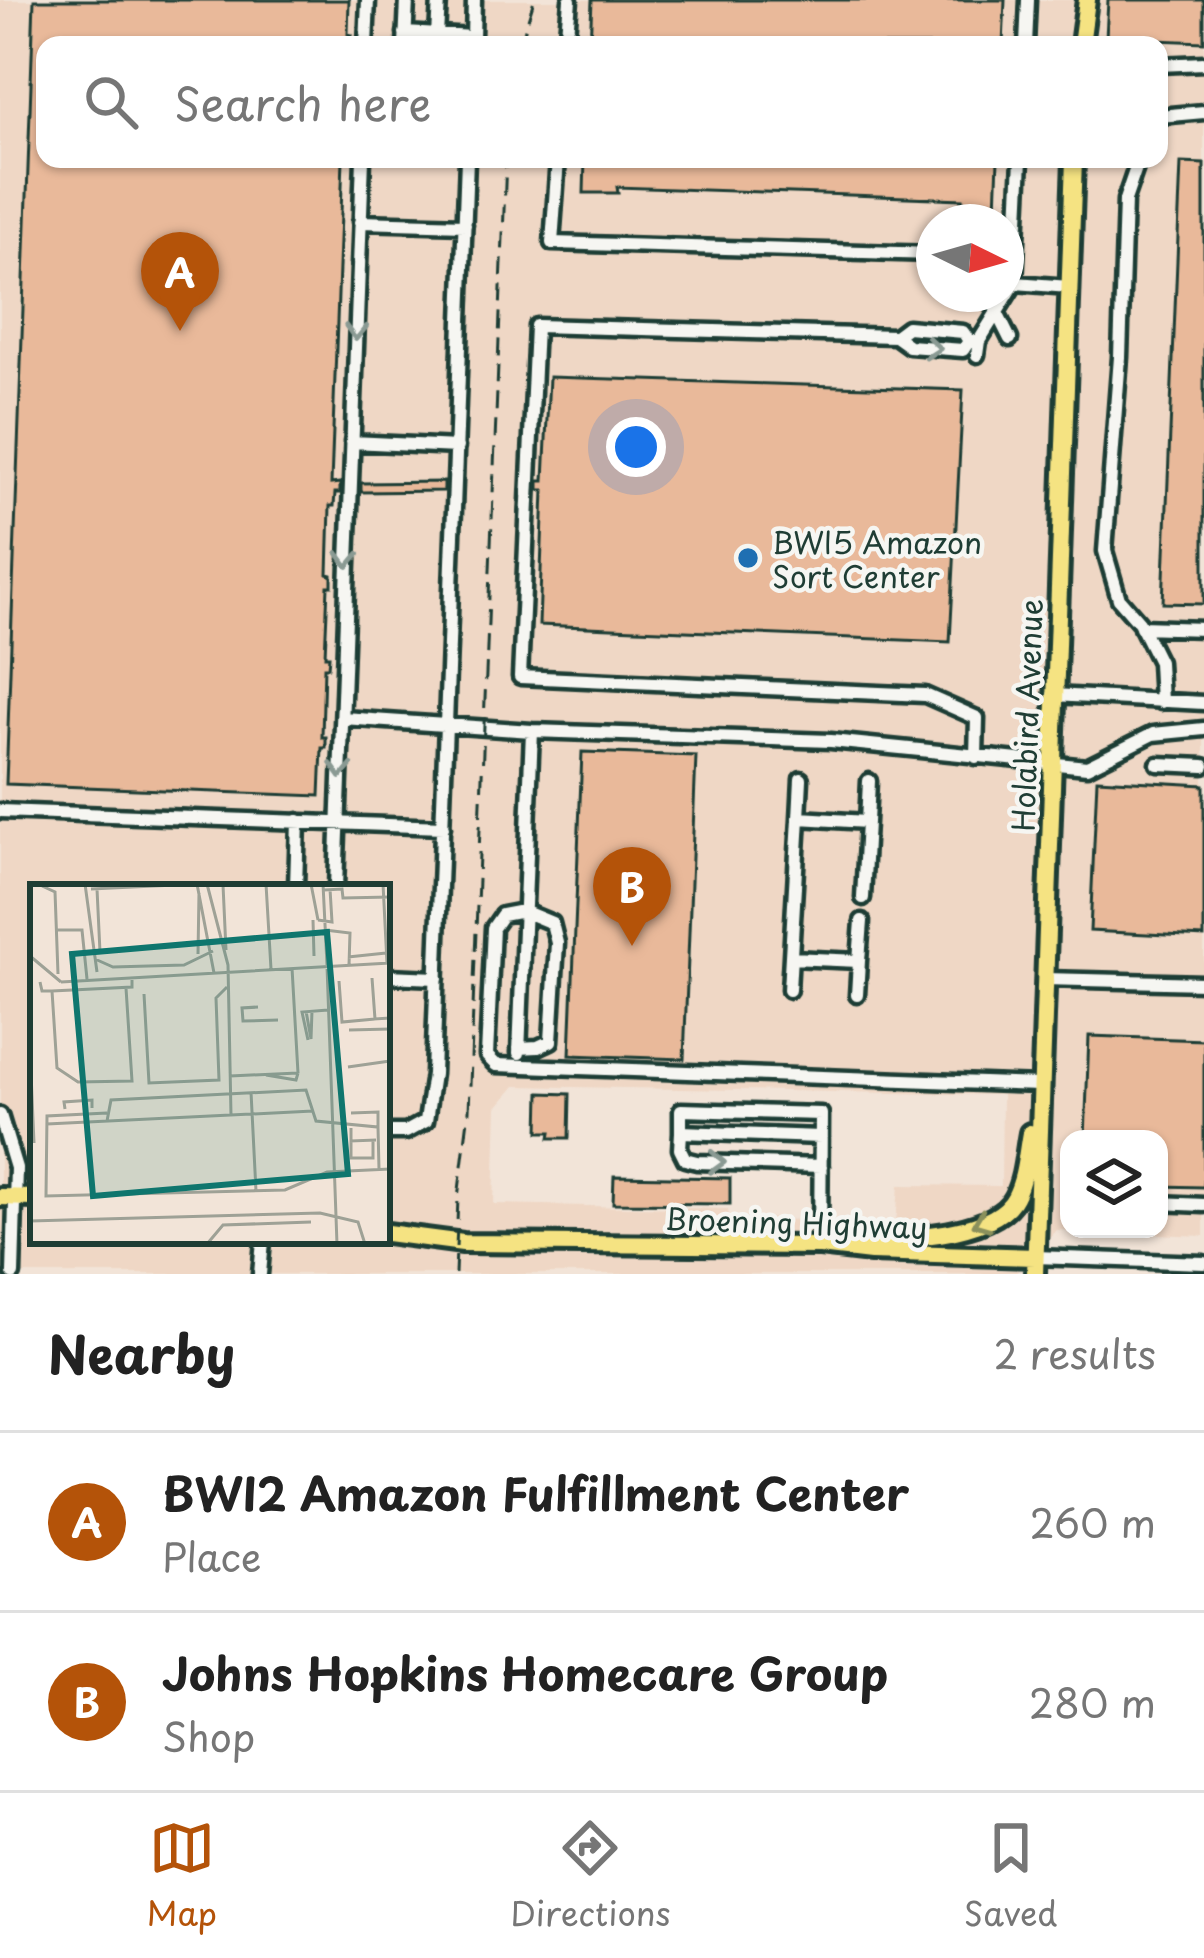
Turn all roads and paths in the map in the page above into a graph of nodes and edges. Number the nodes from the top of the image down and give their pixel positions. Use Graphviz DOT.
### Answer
graph roads {
  1 [pos="368,0"];
  2 [pos="406,0"];
  3 [pos="439,0"];
  4 [pos="474,0"];
  5 [pos="570,0"];
  6 [pos="1028,0"];
  7 [pos="1073,0"];
  8 [pos="1087,0"];
  9 [pos="437,35"];
  10 [pos="366,36"];
  11 [pos="405,36"];
  12 [pos="429,36"];
  13 [pos="455,36"];
  14 [pos="473,36"];
  15 [pos="567,36"];
  16 [pos="1026,36"];
  17 [pos="1078,36"];
  18 [pos="1081,36"];
  19 [pos="1204,63"];
  20 [pos="1168,64"];
  21 [pos="1204,112"];
  22 [pos="1168,116"];
  23 [pos="363,168"];
  24 [pos="467,168"];
  25 [pos="557,168"];
  26 [pos="1020,168"];
  27 [pos="1074,168"];
  28 [pos="1136,168"];
  29 [pos="1016,204"];
  30 [pos="360,222"];
  31 [pos="465,225"];
  32 [pos="916,253"];
  33 [pos="1024,284"];
  34 [pos="1070,287"];
  35 [pos="995,312"];
  36 [pos="997,312"];
  37 [pos="1010,339"];
  38 [pos="352,442"];
  39 [pos="458,447"];
  40 [pos="1141,627"];
  41 [pos="1204,629"];
  42 [pos="1053,695"];
  43 [pos="1162,702"];
  44 [pos="1204,703"];
  45 [pos="343,718"];
  46 [pos="448,724"];
  47 [pos="532,730"];
  48 [pos="1204,730"];
  49 [pos="976,757"];
  50 [pos="1050,764"];
  51 [pos="1158,764"];
  52 [pos="1204,766"];
  53 [pos="801,779"];
  54 [pos="869,781"];
  55 [pos="0,811"];
  56 [pos="799,818"];
  57 [pos="298,821"];
  58 [pos="867,822"];
  59 [pos="339,823"];
  60 [pos="443,827"];
  61 [pos="296,884"];
  62 [pos="336,884"];
  63 [pos="863,898"];
  64 [pos="524,911"];
  65 [pos="862,921"];
  66 [pos="791,958"];
  67 [pos="859,961"];
  68 [pos="390,976"];
  69 [pos="437,978"];
  70 [pos="1043,979"];
  71 [pos="1204,983"];
  72 [pos="789,990"];
  73 [pos="857,995"];
  74 [pos="519,1048"];
  75 [pos="519,1066"];
  76 [pos="1040,1085"];
  77 [pos="0,1114"];
  78 [pos="390,1132"];
  79 [pos="681,1132"];
  80 [pos="821,1137"];
  81 [pos="820,1166"];
  82 [pos="16,1197"];
  83 [pos="1168,1203"];
  84 [pos="1204,1205"];
  85 [pos="390,1234"];
  86 [pos="263,1244"];
  87 [pos="820,1246"];
  88 [pos="1204,1263"];
  89 [pos="1035,1265"];
  90 [pos="1104,1267"];
  91 [pos="14,1274"];
  92 [pos="260,1274"];
  1 -- 10 [label="street"];
  2 -- 11 [label="street"];
  3 -- 9 [label="street"];
  4 -- 14 [label="street"];
  5 -- 15 [label="street"];
  6 -- 16 [label="street"];
  7 -- 17 [label="main road"];
  8 -- 18 [label="main road"];
  9 -- 12 [label="street"];
  9 -- 13 [label="street"];
  19 -- 20 [label="street"];
  21 -- 22 [label="street"];
  23 -- 30 [label="street"];
  24 -- 31 [label="street"];
  25 -- 32 [label="street"];
  26 -- 29 [label="street"];
  27 -- 34 [label="main road, Holabird Avenue"];
  28 -- 40 [label="street"];
  30 -- 31 [label="street"];
  30 -- 38 [label="street, one-way"];
  31 -- 39 [label="street"];
  33 -- 34 [label="street"];
  34 -- 42 [label="main road, Holabird Avenue"];
  35 -- 49 [label="street"];
  36 -- 37 [label="street"];
  38 -- 39 [label="street"];
  38 -- 45 [label="street, one-way"];
  39 -- 46 [label="street"];
  40 -- 41 [label="street"];
  40 -- 43 [label="street"];
  42 -- 43 [label="street"];
  42 -- 50 [label="main road, Holabird Avenue"];
  43 -- 44 [label="street"];
  45 -- 46 [label="street"];
  45 -- 59 [label="street, one-way"];
  46 -- 47 [label="street"];
  46 -- 60 [label="street"];
  47 -- 49 [label="street"];
  47 -- 64 [label="street"];
  48 -- 50 [label="street"];
  49 -- 50 [label="street"];
  50 -- 70 [label="main road, Holabird Avenue"];
  51 -- 52 [label="street"];
  53 -- 56 [label="street"];
  54 -- 58 [label="street"];
  55 -- 57 [label="street"];
  56 -- 58 [label="street"];
  56 -- 66 [label="street"];
  57 -- 59 [label="street"];
  57 -- 61 [label="street"];
  58 -- 63 [label="street"];
  59 -- 60 [label="street"];
  59 -- 62 [label="street"];
  60 -- 69 [label="street"];
  64 -- 74 [label="street"];
  64 -- 74 [label="street"];
  64 -- 75 [label="street"];
  65 -- 67 [label="street"];
  66 -- 67 [label="street"];
  66 -- 72 [label="street"];
  67 -- 73 [label="street"];
  68 -- 69 [label="street"];
  69 -- 78 [label="street"];
  70 -- 71 [label="street"];
  70 -- 76 [label="main road, Holabird Avenue"];
  74 -- 75 [label="street"];
  75 -- 76 [label="street"];
  76 -- 87 [label="main road, one-way"];
  76 -- 89 [label="main road, Holabird Avenue"];
  77 -- 82 [label="street"];
  79 -- 80 [label="street"];
  79 -- 80 [label="street"];
  79 -- 81 [label="street, one-way"];
  80 -- 81 [label="street"];
  81 -- 87 [label="street"];
  82 -- 91 [label="street"];
  83 -- 84 [label="street"];
  85 -- 87 [label="main road, Broening Highway"];
  86 -- 92 [label="street"];
  87 -- 89 [label="main road, Broening Highway"];
  88 -- 90 [label="street, Broening Highway"];
  89 -- 90 [label="street, Broening Highway"];
}
